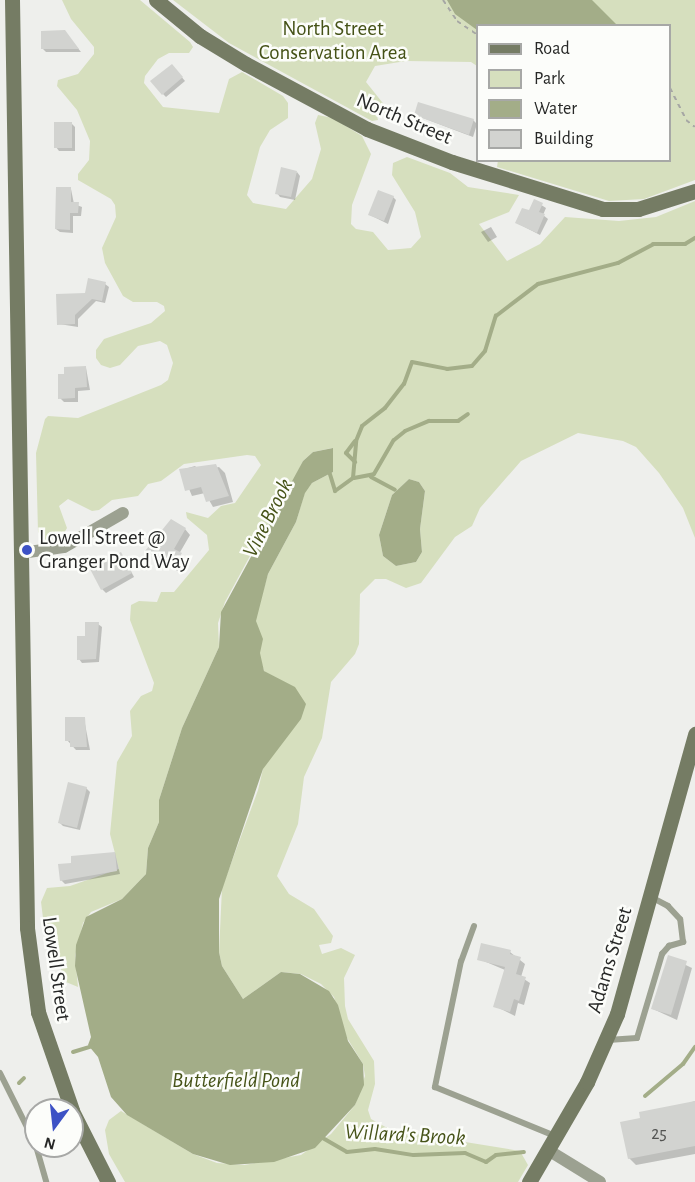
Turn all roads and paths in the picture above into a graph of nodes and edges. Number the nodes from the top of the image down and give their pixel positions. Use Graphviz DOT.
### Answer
graph roads {
  1 [pos="12,0"];
  2 [pos="156,0"];
  3 [pos="443,0"];
  4 [pos="476,34"];
  5 [pos="671,92"];
  6 [pos="695,127"];
  7 [pos="695,191"];
  8 [pos="123,513"];
  9 [pos="21,554"];
  10 [pos="695,734"];
  11 [pos="651,897"];
  12 [pos="474,926"];
  13 [pos="607,1040"];
  14 [pos="0,1073"];
  15 [pos="67,1098"];
  16 [pos="24,1122"];
  17 [pos="84,1135"];
  18 [pos="552,1143"];
  19 [pos="40,1158"];
  20 [pos="47,1181"];
  21 [pos="108,1182"];
  22 [pos="529,1182"];
  23 [pos="600,1182"];
  1 -- 9 [label="main road, Lowell Street"];
  2 -- 7 [label="main road, North Street"];
  3 -- 4 [label="path"];
  5 -- 6 [label="path"];
  8 -- 9 [label="street"];
  9 -- 15 [label="main road, Lowell Street"];
  10 -- 11 [label="main road, Adams Street"];
  11 -- 13 [label="main road, Adams Street"];
  11 -- 13 [label="lane"];
  12 -- 18 [label="lane"];
  13 -- 18 [label="main road, Adams Street"];
  14 -- 16 [label="lane"];
  17 -- 21 [label="main road, Lowell Street"];
  18 -- 22 [label="main road, Adams Street"];
  18 -- 23 [label="street"];
  19 -- 20 [label="lane"];
}
